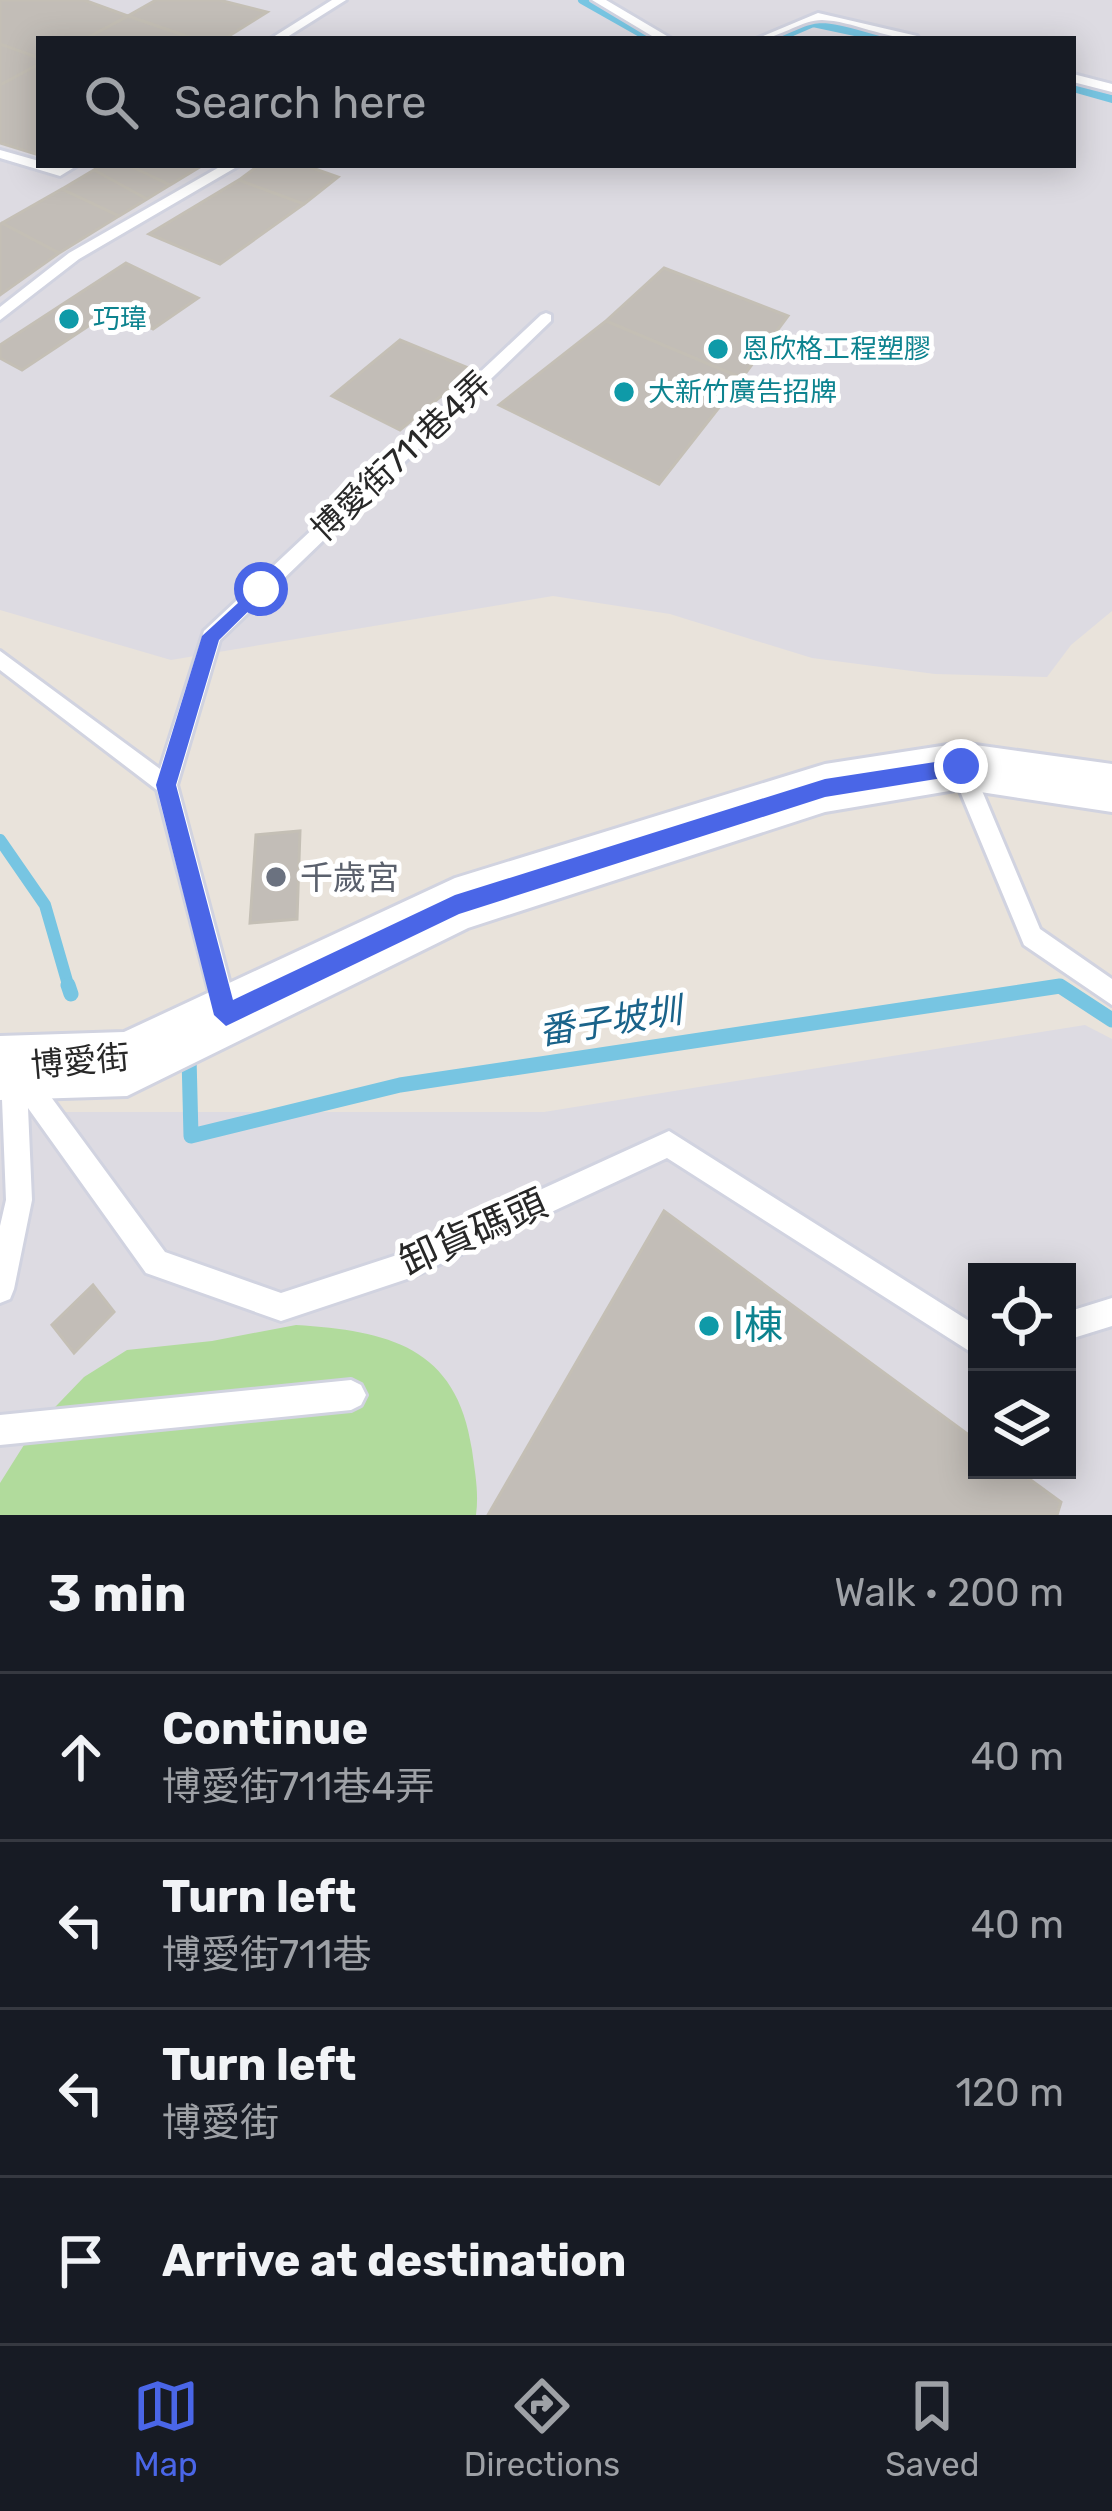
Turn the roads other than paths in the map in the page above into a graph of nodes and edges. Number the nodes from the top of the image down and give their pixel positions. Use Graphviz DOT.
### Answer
graph roads {
  1 [pos="340,0"];
  2 [pos="598,0"];
  3 [pos="281,36"];
  4 [pos="661,36"];
  5 [pos="768,36"];
  6 [pos="901,36"];
  7 [pos="1076,79"];
  8 [pos="1112,88"];
  9 [pos="0,154"];
  10 [pos="36,165"];
  11 [pos="228,168"];
  12 [pos="0,315"];
  13 [pos="546,318"];
  14 [pos="0,659"];
  15 [pos="961,766"];
  16 [pos="166,785"];
  17 [pos="1112,788"];
  18 [pos="1112,993"];
  19 [pos="226,1015"];
  20 [pos="5,1078"];
  21 [pos="0,1289"];
  22 [pos="1112,1312"];
  23 [pos="1076,1323"];
  24 [pos="968,1336"];
  25 [pos="351,1396"];
  26 [pos="0,1430"];
  1 -- 3 [label="lane"];
  2 -- 4 [label="lane"];
  5 -- 6 [label="lane"];
  7 -- 8 [label="lane"];
  9 -- 10 [label="lane"];
  11 -- 12 [label="lane"];
  13 -- 16 [label="lane, 博愛街711巷4弄"];
  14 -- 16 [label="lane"];
  15 -- 17 [label="street, 博愛街"];
  15 -- 18 [label="lane"];
  15 -- 19 [label="street, 博愛街"];
  16 -- 19 [label="lane"];
  19 -- 20 [label="street, 博愛街"];
  20 -- 21 [label="lane"];
  20 -- 24 [label="lane, 卸貨碼頭"];
  22 -- 23 [label="lane"];
  25 -- 26 [label="lane"];
}
